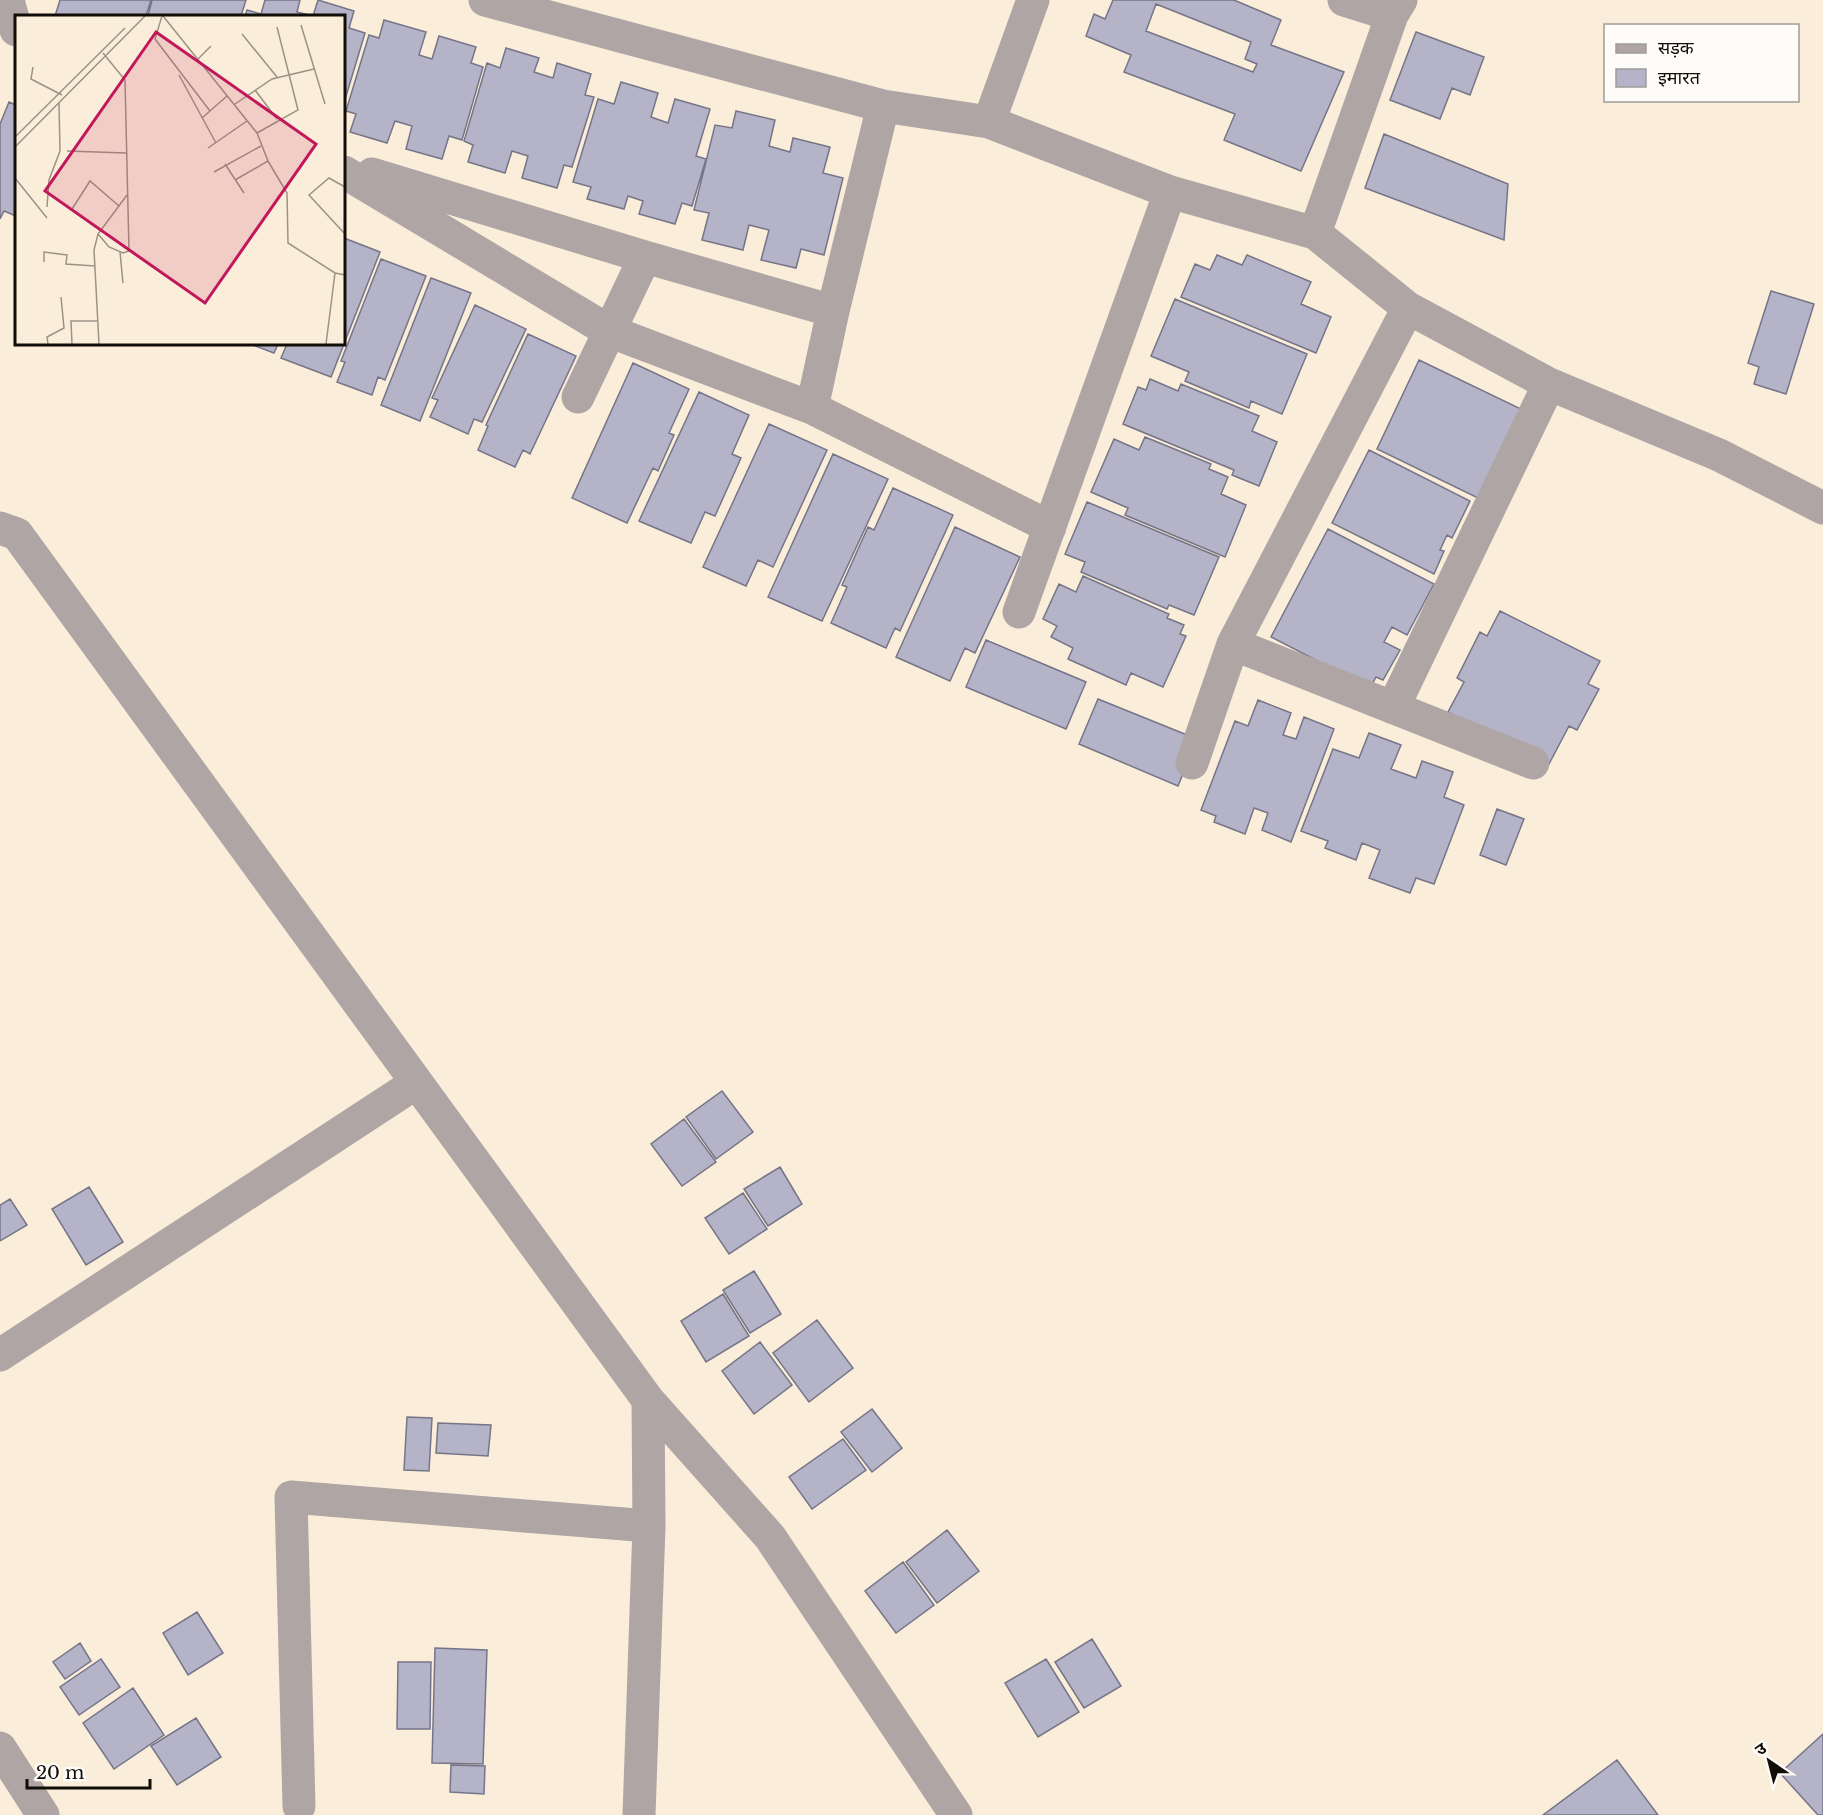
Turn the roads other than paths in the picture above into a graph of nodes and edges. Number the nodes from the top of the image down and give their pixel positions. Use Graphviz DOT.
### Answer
graph roads {
  1 [pos="8,0"];
  2 [pos="485,0"];
  3 [pos="1033,0"];
  4 [pos="1344,0"];
  5 [pos="1396,8"];
  6 [pos="15,26"];
  7 [pos="883,106"];
  8 [pos="988,122"];
  9 [pos="345,165"];
  10 [pos="345,173"];
  11 [pos="1170,192"];
  12 [pos="1315,233"];
  13 [pos="645,257"];
  14 [pos="1408,308"];
  15 [pos="833,311"];
  16 [pos="609,331"];
  17 [pos="1549,384"];
  18 [pos="578,397"];
  19 [pos="812,408"];
  20 [pos="1823,508"];
  21 [pos="1050,527"];
  22 [pos="0,528"];
  23 [pos="1019,612"];
  24 [pos="1233,644"];
  25 [pos="1393,708"];
  26 [pos="1192,763"];
  27 [pos="1533,763"];
  28 [pos="416,1083"];
  29 [pos="0,1355"];
  30 [pos="648,1400"];
  31 [pos="649,1526"];
  32 [pos="0,1748"];
  33 [pos="299,1806"];
  34 [pos="43,1815"];
  35 [pos="639,1815"];
  36 [pos="956,1815"];
  1 -- 6 [label="street"];
  2 -- 7 [label="street"];
  3 -- 8 [label="street"];
  4 -- 5 [label="street"];
  5 -- 12 [label="street"];
  7 -- 8 [label="street"];
  7 -- 15 [label="street"];
  8 -- 11 [label="street"];
  9 -- 13 [label="street"];
  10 -- 16 [label="street"];
  11 -- 12 [label="street"];
  11 -- 21 [label="street"];
  12 -- 14 [label="street"];
  13 -- 15 [label="street"];
  13 -- 16 [label="street"];
  14 -- 17 [label="street"];
  14 -- 24 [label="street"];
  15 -- 19 [label="street"];
  16 -- 18 [label="street"];
  16 -- 19 [label="street"];
  17 -- 20 [label="street"];
  17 -- 25 [label="street"];
  19 -- 21 [label="street"];
  21 -- 23 [label="street"];
  22 -- 28 [label="street"];
  24 -- 25 [label="street"];
  24 -- 26 [label="street"];
  25 -- 27 [label="street"];
  28 -- 29 [label="street"];
  28 -- 30 [label="street"];
  30 -- 31 [label="street"];
  30 -- 36 [label="street"];
  31 -- 33 [label="street"];
  31 -- 35 [label="street"];
  32 -- 34 [label="street"];
}
